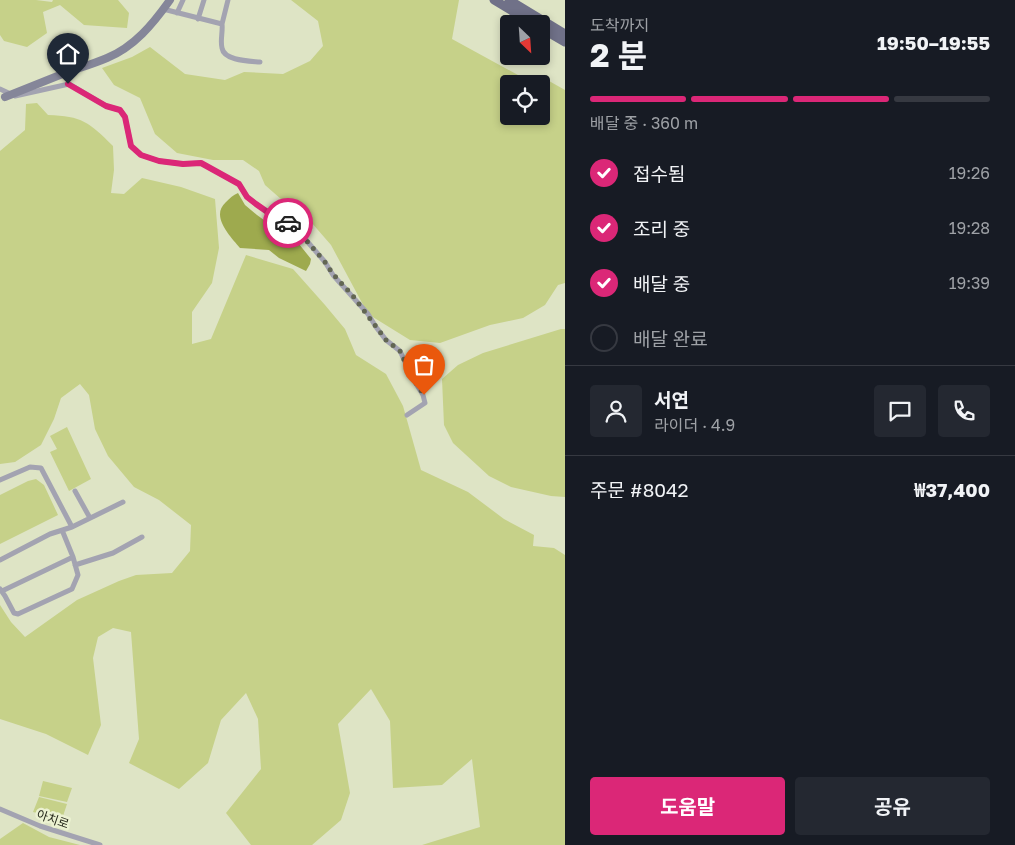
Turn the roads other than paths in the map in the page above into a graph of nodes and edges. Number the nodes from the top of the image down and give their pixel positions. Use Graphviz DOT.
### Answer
graph roads {
  1 [pos="170,0"];
  2 [pos="183,0"];
  3 [pos="204,0"];
  4 [pos="494,0"];
  5 [pos="509,0"];
  6 [pos="229,1"];
  7 [pos="163,9"];
  8 [pos="177,13"];
  9 [pos="519,15"];
  10 [pos="198,19"];
  11 [pos="222,24"];
  12 [pos="550,33"];
  13 [pos="565,34"];
  14 [pos="565,42"];
  15 [pos="260,62"];
  16 [pos="0,90"];
  17 [pos="2,99"];
  18 [pos="407,415"];
  19 [pos="0,480"];
  20 [pos="75,491"];
  21 [pos="123,502"];
  22 [pos="90,518"];
  23 [pos="72,527"];
  24 [pos="62,530"];
  25 [pos="142,537"];
  26 [pos="73,557"];
  27 [pos="0,560"];
  28 [pos="75,565"];
  29 [pos="1,590"];
  30 [pos="0,809"];
  31 [pos="100,845"];
  1 -- 7 [label="main road"];
  2 -- 8 [label="street"];
  3 -- 10 [label="street"];
  4 -- 9 [label="main road"];
  5 -- 13 [label="main road"];
  6 -- 11 [label="street"];
  7 -- 8 [label="street"];
  7 -- 17 [label="main road, bridge"];
  8 -- 10 [label="street"];
  10 -- 11 [label="street"];
  11 -- 15 [label="street"];
  12 -- 14 [label="main road"];
  16 -- 18 [label="street"];
  19 -- 23 [label="street"];
  20 -- 22 [label="street"];
  21 -- 22 [label="street"];
  22 -- 23 [label="street"];
  23 -- 24 [label="street"];
  24 -- 26 [label="street"];
  24 -- 27 [label="street"];
  25 -- 28 [label="street"];
  26 -- 28 [label="street"];
  26 -- 29 [label="street"];
  28 -- 29 [label="street"];
  30 -- 31 [label="street, 아치로"];
}
